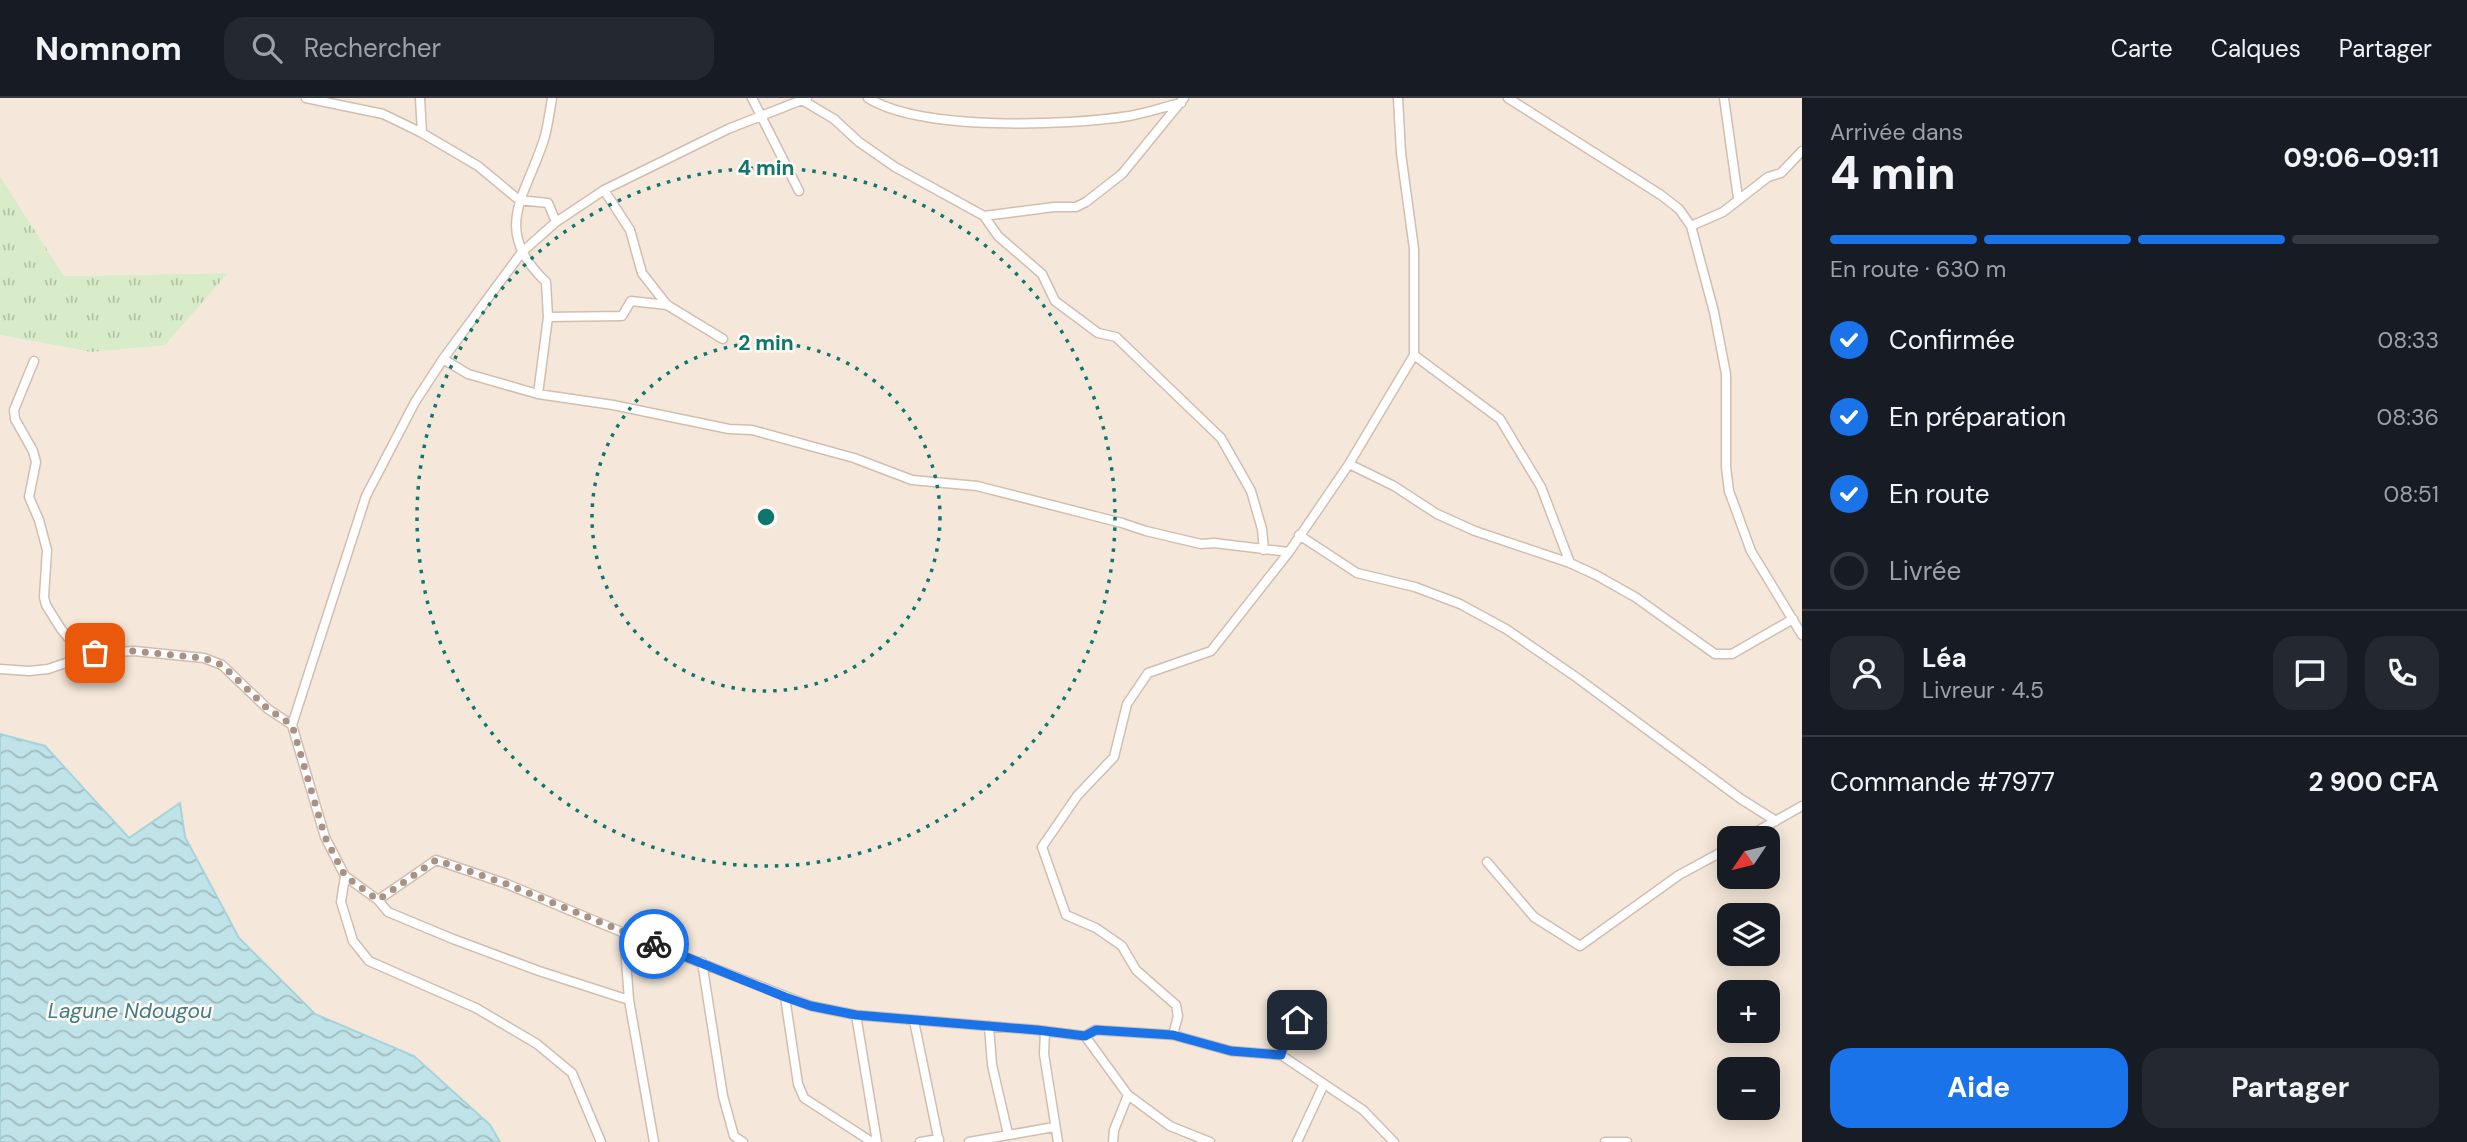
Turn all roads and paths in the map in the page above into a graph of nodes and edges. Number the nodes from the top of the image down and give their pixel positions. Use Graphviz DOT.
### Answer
graph roads {
  1 [pos="306,98"];
  2 [pos="420,98"];
  3 [pos="552,98"];
  4 [pos="752,98"];
  5 [pos="868,98"];
  6 [pos="1398,98"];
  7 [pos="1508,98"];
  8 [pos="1724,98"];
  9 [pos="804,99"];
  10 [pos="1183,100"];
  11 [pos="762,115"];
  12 [pos="422,133"];
  13 [pos="1802,151"];
  14 [pos="604,190"];
  15 [pos="799,191"];
  16 [pos="1738,198"];
  17 [pos="519,200"];
  18 [pos="984,216"];
  19 [pos="556,222"];
  20 [pos="1691,226"];
  21 [pos="522,252"];
  22 [pos="667,305"];
  23 [pos="548,317"];
  24 [pos="723,339"];
  25 [pos="1414,355"];
  26 [pos="443,359"];
  27 [pos="34,361"];
  28 [pos="538,394"];
  29 [pos="1349,464"];
  30 [pos="1299,535"];
  31 [pos="1264,550"];
  32 [pos="1289,552"];
  33 [pos="1570,563"];
  34 [pos="1793,619"];
  35 [pos="1801,630"];
  36 [pos="86,655"];
  37 [pos="0,669"];
  38 [pos="292,725"];
  39 [pos="1802,806"];
  40 [pos="1776,821"];
  41 [pos="1767,826"];
  42 [pos="1717,854"];
  43 [pos="1486,862"];
  44 [pos="345,876"];
  45 [pos="378,900"];
  46 [pos="624,933"];
  47 [pos="702,962"];
  48 [pos="785,997"];
  49 [pos="629,1000"];
  50 [pos="856,1015"];
  51 [pos="914,1021"];
  52 [pos="1322,1023"];
  53 [pos="989,1026"];
  54 [pos="1045,1031"];
  55 [pos="1173,1035"];
  56 [pos="1085,1036"];
  57 [pos="1281,1055"];
  58 [pos="1324,1084"];
  59 [pos="1128,1095"];
  60 [pos="1054,1127"];
  61 [pos="1008,1134"];
  62 [pos="939,1140"];
  63 [pos="601,1142"];
  64 [pos="654,1142"];
  65 [pos="743,1142"];
  66 [pos="874,1142"];
  67 [pos="920,1142"];
  68 [pos="969,1142"];
  69 [pos="1058,1142"];
  70 [pos="1113,1142"];
  71 [pos="1210,1142"];
  72 [pos="1297,1142"];
  73 [pos="1394,1142"];
  74 [pos="1605,1142"];
  75 [pos="1627,1142"];
  1 -- 12 [label="street"];
  2 -- 12 [label="street"];
  3 -- 17 [label="street"];
  4 -- 11 [label="street"];
  5 -- 10 [label="street"];
  6 -- 25 [label="street"];
  7 -- 20 [label="street"];
  8 -- 16 [label="street"];
  9 -- 11 [label="street"];
  9 -- 18 [label="street"];
  10 -- 18 [label="street"];
  11 -- 14 [label="street"];
  11 -- 15 [label="street"];
  12 -- 17 [label="street"];
  13 -- 16 [label="street"];
  14 -- 19 [label="street"];
  14 -- 22 [label="street"];
  16 -- 20 [label="street"];
  17 -- 19 [label="street"];
  17 -- 21 [label="street"];
  18 -- 31 [label="street"];
  19 -- 21 [label="street"];
  20 -- 34 [label="street"];
  21 -- 23 [label="street"];
  21 -- 26 [label="street"];
  22 -- 23 [label="street"];
  22 -- 24 [label="street"];
  23 -- 28 [label="street"];
  25 -- 29 [label="street"];
  25 -- 33 [label="street"];
  26 -- 28 [label="street"];
  26 -- 38 [label="street"];
  27 -- 36 [label="street"];
  28 -- 31 [label="street"];
  29 -- 30 [label="street"];
  29 -- 33 [label="street"];
  30 -- 32 [label="street"];
  30 -- 40 [label="street"];
  31 -- 32 [label="street"];
  32 -- 55 [label="street"];
  33 -- 34 [label="street"];
  34 -- 35 [label="street"];
  36 -- 37 [label="street"];
  36 -- 38 [label="street"];
  38 -- 44 [label="street"];
  39 -- 40 [label="street"];
  40 -- 41 [label="street"];
  42 -- 43 [label="street"];
  44 -- 45 [label="street"];
  44 -- 63 [label="street"];
  45 -- 46 [label="street"];
  45 -- 49 [label="street"];
  46 -- 47 [label="street"];
  46 -- 49 [label="street"];
  47 -- 48 [label="street"];
  47 -- 65 [label="street"];
  48 -- 50 [label="street"];
  48 -- 66 [label="street"];
  49 -- 64 [label="street"];
  50 -- 51 [label="street"];
  50 -- 66 [label="street"];
  51 -- 53 [label="street"];
  51 -- 62 [label="street"];
  52 -- 57 [label="street"];
  53 -- 54 [label="street"];
  53 -- 61 [label="street"];
  54 -- 56 [label="street"];
  54 -- 60 [label="street"];
  55 -- 56 [label="street"];
  55 -- 57 [label="street"];
  56 -- 59 [label="street"];
  57 -- 58 [label="street"];
  58 -- 72 [label="street"];
  58 -- 73 [label="street"];
  59 -- 70 [label="street"];
  59 -- 71 [label="street"];
  60 -- 61 [label="street"];
  60 -- 69 [label="street"];
  61 -- 68 [label="street"];
  62 -- 67 [label="street"];
  74 -- 75 [label="street"];
}
